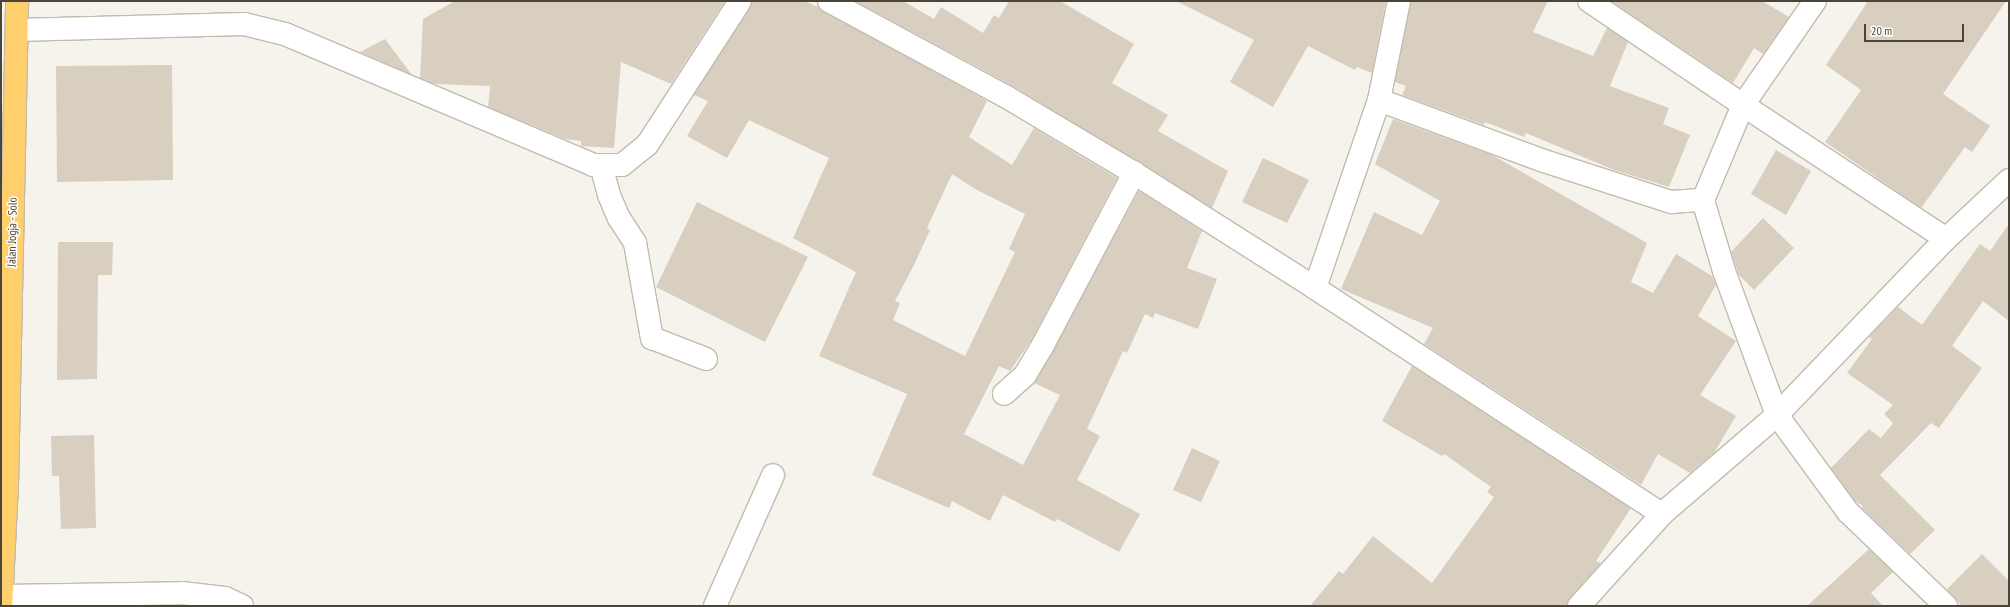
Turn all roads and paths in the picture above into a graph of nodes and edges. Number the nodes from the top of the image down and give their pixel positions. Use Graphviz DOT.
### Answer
graph roads {
  1 [pos="17,1"];
  2 [pos="740,1"];
  3 [pos="829,1"];
  4 [pos="1399,1"];
  5 [pos="1589,1"];
  6 [pos="1815,1"];
  7 [pos="17,30"];
  8 [pos="1379,100"];
  9 [pos="1743,105"];
  10 [pos="601,165"];
  11 [pos="1134,173"];
  12 [pos="2009,180"];
  13 [pos="1704,200"];
  14 [pos="1946,239"];
  15 [pos="1315,288"];
  16 [pos="706,359"];
  17 [pos="1004,394"];
  18 [pos="1777,415"];
  19 [pos="773,475"];
  20 [pos="1662,514"];
  21 [pos="1,596"];
  22 [pos="2,606"];
  23 [pos="242,606"];
  24 [pos="715,606"];
  25 [pos="1579,606"];
  26 [pos="1946,606"];
  1 -- 7 [label="highway, Jalan Jogja - Solo"];
  2 -- 10 [label="street"];
  3 -- 11 [label="street"];
  4 -- 8 [label="street"];
  5 -- 9 [label="street"];
  6 -- 9 [label="street"];
  7 -- 10 [label="street"];
  7 -- 21 [label="highway, Jalan Jogja - Solo"];
  8 -- 13 [label="street"];
  8 -- 15 [label="street"];
  9 -- 13 [label="street"];
  9 -- 14 [label="street"];
  10 -- 16 [label="street"];
  11 -- 15 [label="street"];
  11 -- 17 [label="street"];
  12 -- 14 [label="street"];
  13 -- 18 [label="street"];
  14 -- 18 [label="street"];
  15 -- 20 [label="street"];
  18 -- 20 [label="street"];
  18 -- 26 [label="street"];
  19 -- 24 [label="street"];
  20 -- 25 [label="street"];
  21 -- 22 [label="highway, Jalan Jogja - Solo"];
  21 -- 23 [label="street"];
}
